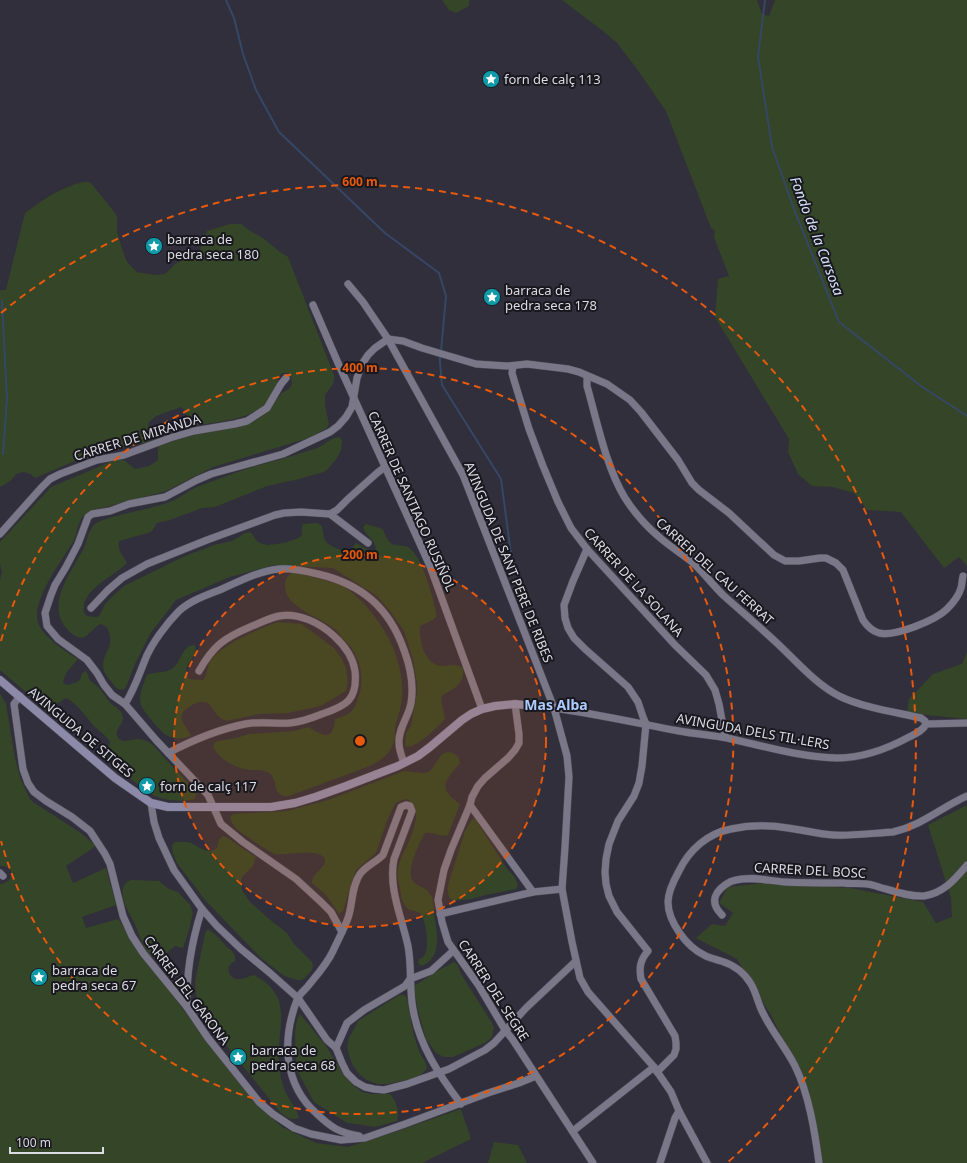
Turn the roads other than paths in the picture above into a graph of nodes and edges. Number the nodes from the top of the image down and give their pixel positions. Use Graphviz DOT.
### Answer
graph roads {
  1 [pos="348,284"];
  2 [pos="313,305"];
  3 [pos="388,339"];
  4 [pos="513,366"];
  5 [pos="587,376"];
  6 [pos="286,378"];
  7 [pos="354,397"];
  8 [pos="385,467"];
  9 [pos="330,514"];
  10 [pos="0,534"];
  11 [pos="368,543"];
  12 [pos="587,549"];
  13 [pos="963,576"];
  14 [pos="91,608"];
  15 [pos="199,671"];
  16 [pos="0,680"];
  17 [pos="20,696"];
  18 [pos="125,704"];
  19 [pos="515,704"];
  20 [pos="554,708"];
  21 [pos="482,709"];
  22 [pos="967,722"];
  23 [pos="646,724"];
  24 [pos="926,724"];
  25 [pos="725,738"];
  26 [pos="168,753"];
  27 [pos="404,763"];
  28 [pos="967,796"];
  29 [pos="151,803"];
  30 [pos="470,805"];
  31 [pos="214,808"];
  32 [pos="383,855"];
  33 [pos="394,859"];
  34 [pos="967,865"];
  35 [pos="562,890"];
  36 [pos="534,892"];
  37 [pos="202,909"];
  38 [pos="440,914"];
  39 [pos="722,915"];
  40 [pos="342,932"];
  41 [pos="453,951"];
  42 [pos="576,961"];
  43 [pos="410,979"];
  44 [pos="298,998"];
  45 [pos="187,1008"];
  46 [pos="505,1030"];
  47 [pos="336,1048"];
  48 [pos="656,1069"];
  49 [pos="438,1072"];
  50 [pos="536,1076"];
  51 [pos="461,1104"];
  52 [pos="679,1111"];
  53 [pos="573,1131"];
  54 [pos="365,1138"];
  55 [pos="593,1163"];
  56 [pos="660,1163"];
  57 [pos="707,1163"];
  58 [pos="819,1163"];
  1 -- 3 [label="street, AVINGUDA DE SANT PERE DE RIBES"];
  2 -- 7 [label="street, CARRER DE SANTIAGO RUSIÑOL"];
  3 -- 4 [label="street"];
  3 -- 7 [label="street"];
  3 -- 20 [label="street, AVINGUDA DE SANT PERE DE RIBES"];
  4 -- 5 [label="street"];
  4 -- 12 [label="street, CARRER DE LA SOLANA"];
  5 -- 13 [label="street"];
  5 -- 24 [label="street, CARRER DEL CAU FERRAT"];
  6 -- 10 [label="street, CARRER DE MIRANDA"];
  7 -- 8 [label="street, CARRER DE SANTIAGO RUSIÑOL"];
  7 -- 18 [label="street"];
  8 -- 9 [label="street"];
  8 -- 21 [label="street, CARRER DE SANTIAGO RUSIÑOL"];
  9 -- 11 [label="street"];
  9 -- 14 [label="street"];
  12 -- 23 [label="street"];
  12 -- 25 [label="street, CARRER DE LA SOLANA"];
  15 -- 26 [label="street"];
  16 -- 17 [label="street, AVINGUDA DE SITGES"];
  17 -- 29 [label="street, AVINGUDA DE SITGES"];
  17 -- 45 [label="street, CARRER DEL GARONA"];
  18 -- 26 [label="street"];
  18 -- 27 [label="street"];
  19 -- 20 [label="street, AVINGUDA DE SITGES"];
  19 -- 21 [label="street, AVINGUDA DE SITGES"];
  19 -- 30 [label="street, CARRER DEL SEGRE"];
  20 -- 23 [label="street, AVINGUDA DE SITGES"];
  20 -- 35 [label="street, AVINGUDA DE SANT PERE DE RIBES"];
  21 -- 27 [label="street, AVINGUDA DE SITGES"];
  22 -- 24 [label="street"];
  23 -- 25 [label="street, AVINGUDA DELS TIL·LERS"];
  23 -- 48 [label="street"];
  24 -- 25 [label="street, AVINGUDA DELS TIL·LERS"];
  26 -- 31 [label="street"];
  27 -- 31 [label="street, AVINGUDA DE SITGES"];
  28 -- 58 [label="street"];
  29 -- 31 [label="street, AVINGUDA DE SITGES"];
  29 -- 37 [label="street"];
  30 -- 36 [label="street"];
  30 -- 38 [label="street, CARRER DEL SEGRE"];
  31 -- 40 [label="street"];
  32 -- 33 [label="street"];
  32 -- 33 [label="street"];
  32 -- 40 [label="street"];
  33 -- 43 [label="street"];
  34 -- 39 [label="street, CARRER DEL BOSC"];
  35 -- 36 [label="street"];
  35 -- 42 [label="street, AVINGUDA DE SANT PERE DE RIBES"];
  36 -- 38 [label="street"];
  37 -- 44 [label="street"];
  37 -- 45 [label="street"];
  38 -- 41 [label="street, CARRER DEL SEGRE"];
  40 -- 44 [label="street"];
  41 -- 43 [label="street"];
  41 -- 46 [label="street, CARRER DEL SEGRE"];
  42 -- 46 [label="street"];
  42 -- 48 [label="street, AVINGUDA DE SANT PERE DE RIBES"];
  43 -- 47 [label="street"];
  43 -- 49 [label="street"];
  44 -- 47 [label="street"];
  44 -- 54 [label="street"];
  45 -- 54 [label="street, CARRER DEL GARONA"];
  46 -- 49 [label="street"];
  46 -- 50 [label="street, CARRER DEL SEGRE"];
  47 -- 49 [label="street"];
  48 -- 52 [label="street, AVINGUDA DE SANT PERE DE RIBES"];
  48 -- 53 [label="street"];
  49 -- 51 [label="street"];
  50 -- 51 [label="street, CARRER DEL GARONA"];
  50 -- 53 [label="street, CARRER DEL SEGRE"];
  51 -- 54 [label="street, CARRER DEL GARONA"];
  52 -- 56 [label="street"];
  52 -- 57 [label="street, AVINGUDA DE SANT PERE DE RIBES"];
  53 -- 55 [label="street, CARRER DEL SEGRE"];
}
